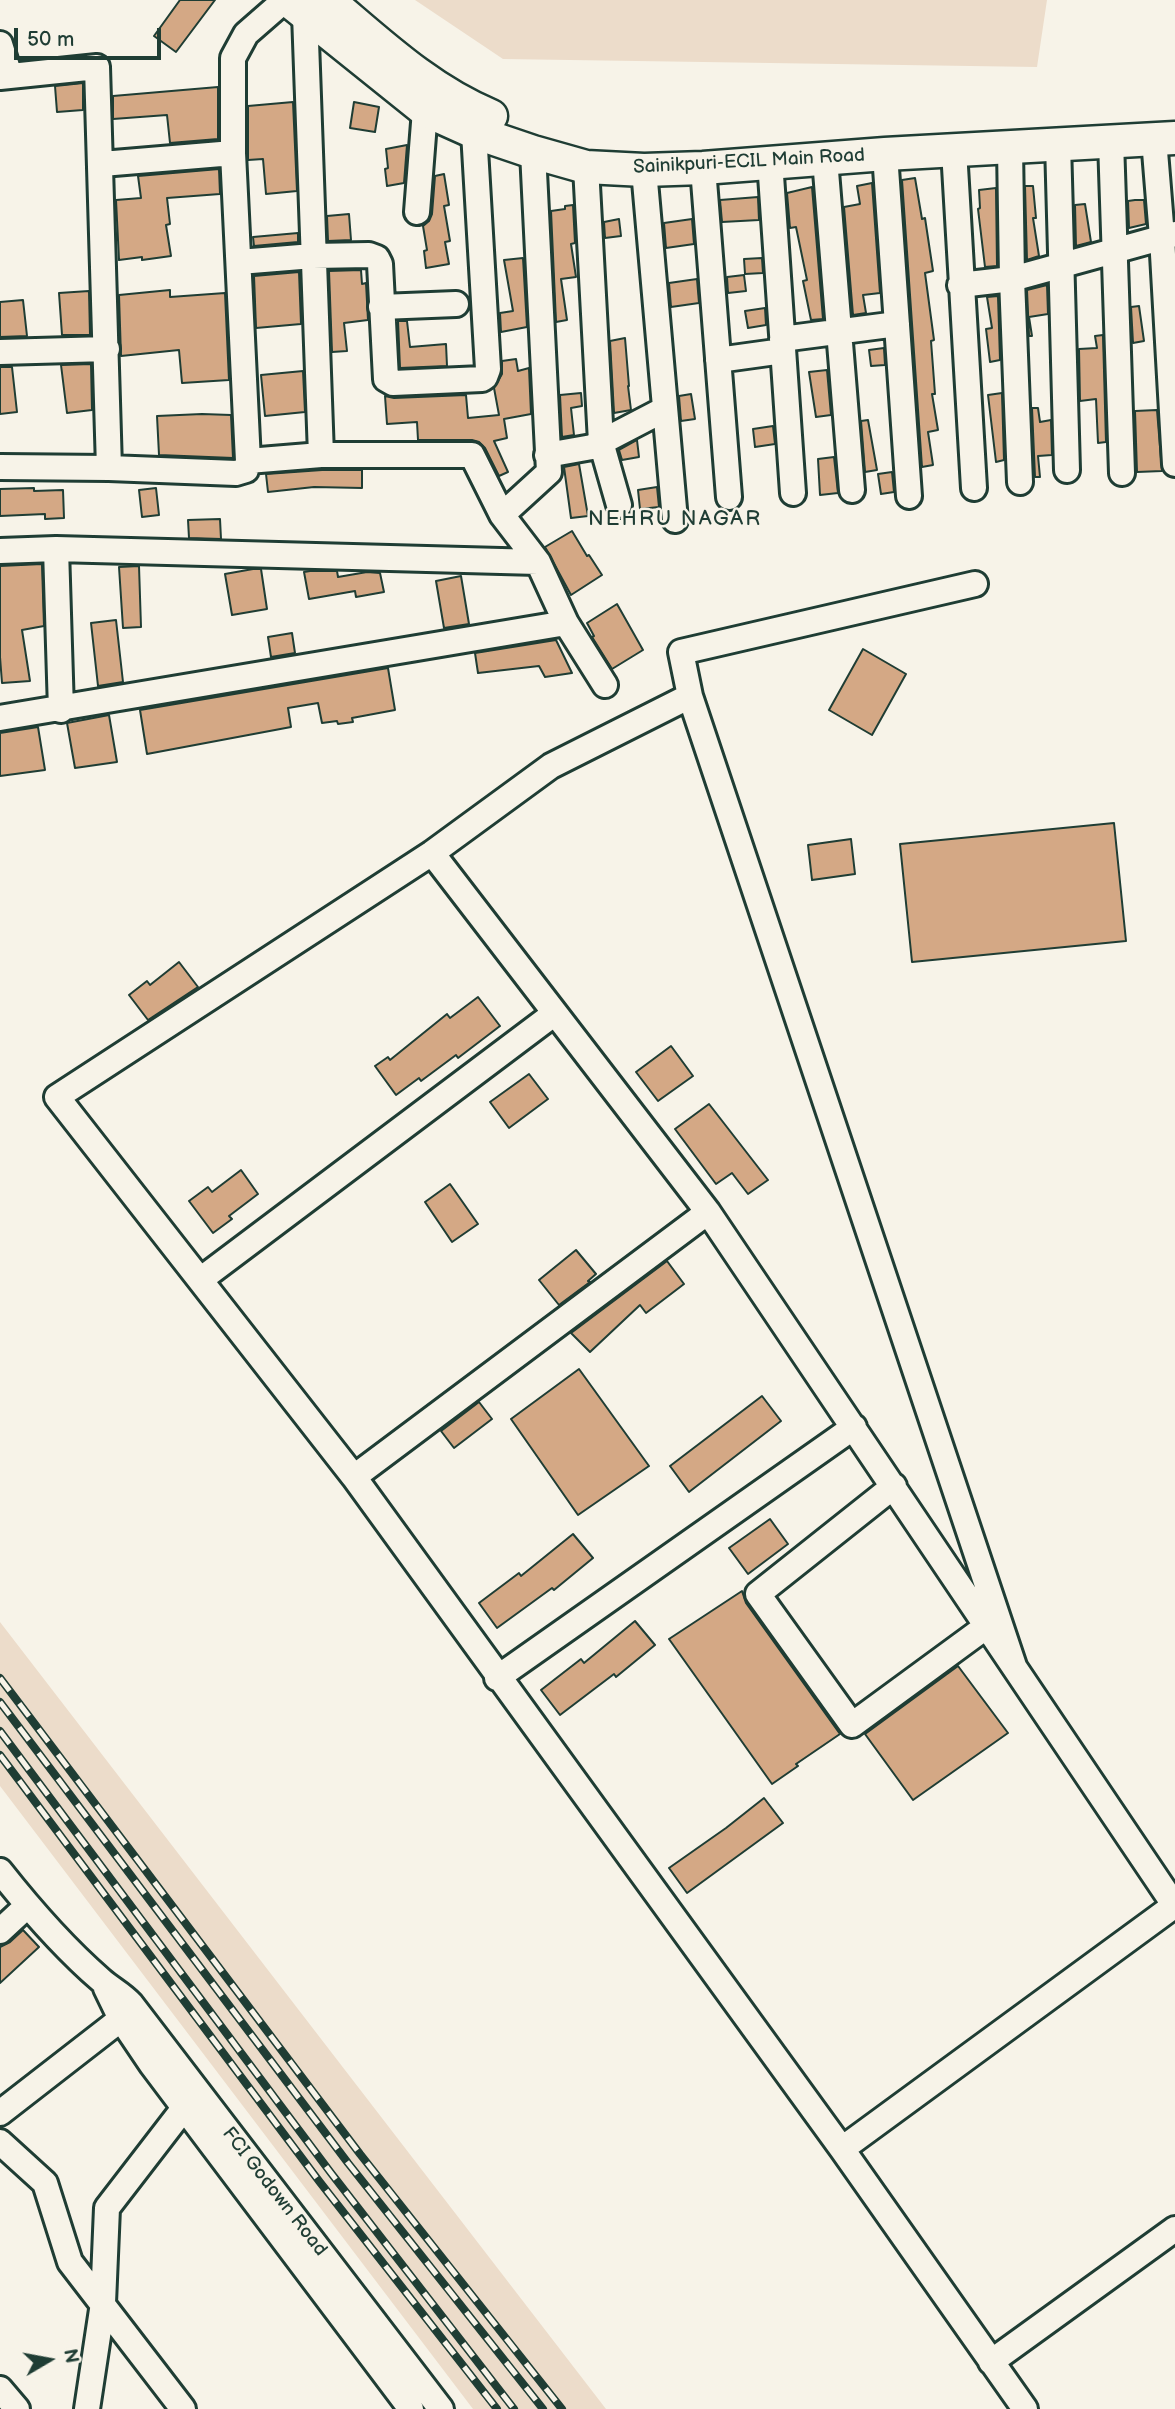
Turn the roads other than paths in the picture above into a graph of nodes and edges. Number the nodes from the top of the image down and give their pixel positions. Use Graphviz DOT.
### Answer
graph roads {
  1 [pos="301,3"];
  2 [pos="0,44"];
  3 [pos="5,76"];
  4 [pos="425,110"];
  5 [pos="474,132"];
  6 [pos="1168,132"];
  7 [pos="1111,141"];
  8 [pos="1058,143"];
  9 [pos="1010,147"];
  10 [pos="954,150"];
  11 [pos="533,152"];
  12 [pos="233,153"];
  13 [pos="885,154"];
  14 [pos="825,159"];
  15 [pos="770,161"];
  16 [pos="102,164"];
  17 [pos="586,167"];
  18 [pos="703,168"];
  19 [pos="644,170"];
  20 [pos="417,212"];
  21 [pos="1169,236"];
  22 [pos="1113,250"];
  23 [pos="313,256"];
  24 [pos="239,262"];
  25 [pos="1061,267"];
  26 [pos="1012,279"];
  27 [pos="960,285"];
  28 [pos="456,304"];
  29 [pos="381,307"];
  30 [pos="897,324"];
  31 [pos="840,332"];
  32 [pos="783,345"];
  33 [pos="107,349"];
  34 [pos="0,352"];
  35 [pos="718,360"];
  36 [pos="665,409"];
  37 [pos="601,442"];
  38 [pos="321,455"];
  39 [pos="547,455"];
  40 [pos="248,461"];
  41 [pos="1175,464"];
  42 [pos="0,467"];
  43 [pos="109,468"];
  44 [pos="1067,470"];
  45 [pos="1122,473"];
  46 [pos="1020,482"];
  47 [pos="974,488"];
  48 [pos="852,490"];
  49 [pos="793,493"];
  50 [pos="909,496"];
  51 [pos="729,497"];
  52 [pos="619,505"];
  53 [pos="502,515"];
  54 [pos="675,520"];
  55 [pos="55,549"];
  56 [pos="0,551"];
  57 [pos="538,562"];
  58 [pos="975,584"];
  59 [pos="566,623"];
  60 [pos="605,685"];
  61 [pos="690,696"];
  62 [pos="61,710"];
  63 [pos="0,718"];
  64 [pos="432,853"];
  65 [pos="555,1013"];
  66 [pos="708,1212"];
  67 [pos="200,1280"];
  68 [pos="854,1427"];
  69 [pos="354,1478"];
  70 [pos="894,1486"];
  71 [pos="987,1626"];
  72 [pos="1014,1666"];
  73 [pos="497,1678"];
  74 [pos="0,1871"];
  75 [pos="1175,1905"];
  76 [pos="27,1906"];
  77 [pos="0,1931"];
  78 [pos="102,1981"];
  79 [pos="121,2020"];
  80 [pos="184,2108"];
  81 [pos="0,2113"];
  82 [pos="0,2142"];
  83 [pos="842,2149"];
  84 [pos="1175,2228"];
  85 [pos="103,2302"];
  86 [pos="991,2362"];
  87 [pos="0,2389"];
  88 [pos="16,2409"];
  89 [pos="87,2409"];
  90 [pos="183,2409"];
  91 [pos="411,2409"];
  92 [pos="441,2409"];
  93 [pos="1025,2409"];
  1 -- 4 [label="main road, Sainikpuri-ECIL Main Road"];
  1 -- 6 [label="main road, Sainikpuri-ECIL Main Road"];
  1 -- 12 [label="street"];
  1 -- 23 [label="street"];
  2 -- 3 [label="street"];
  3 -- 16 [label="street"];
  4 -- 5 [label="main road, Sainikpuri-ECIL Main Road"];
  4 -- 20 [label="street"];
  5 -- 11 [label="main road, Sainikpuri-ECIL Main Road"];
  5 -- 29 [label="street"];
  6 -- 7 [label="main road, Sainikpuri-ECIL Main Road"];
  6 -- 21 [label="street"];
  7 -- 8 [label="main road, Sainikpuri-ECIL Main Road"];
  7 -- 22 [label="street"];
  8 -- 9 [label="main road, Sainikpuri-ECIL Main Road"];
  8 -- 25 [label="street"];
  9 -- 10 [label="main road, Sainikpuri-ECIL Main Road"];
  9 -- 26 [label="street"];
  10 -- 13 [label="main road, Sainikpuri-ECIL Main Road"];
  10 -- 27 [label="street"];
  11 -- 17 [label="main road, Sainikpuri-ECIL Main Road"];
  11 -- 39 [label="street"];
  12 -- 16 [label="street"];
  12 -- 24 [label="street"];
  13 -- 14 [label="main road, Sainikpuri-ECIL Main Road"];
  13 -- 30 [label="street"];
  14 -- 15 [label="main road, Sainikpuri-ECIL Main Road"];
  14 -- 31 [label="street"];
  15 -- 18 [label="main road, Sainikpuri-ECIL Main Road"];
  15 -- 32 [label="street"];
  16 -- 33 [label="street"];
  17 -- 19 [label="main road, Sainikpuri-ECIL Main Road"];
  17 -- 37 [label="street"];
  18 -- 19 [label="main road, Sainikpuri-ECIL Main Road"];
  18 -- 35 [label="street"];
  19 -- 36 [label="street"];
  21 -- 22 [label="street"];
  21 -- 41 [label="street"];
  22 -- 25 [label="street"];
  22 -- 45 [label="street"];
  23 -- 24 [label="street"];
  23 -- 29 [label="street"];
  23 -- 38 [label="street"];
  24 -- 40 [label="street"];
  25 -- 26 [label="street"];
  25 -- 44 [label="street"];
  26 -- 27 [label="street"];
  26 -- 46 [label="street"];
  27 -- 47 [label="street"];
  28 -- 29 [label="street"];
  30 -- 31 [label="street"];
  30 -- 50 [label="street"];
  31 -- 32 [label="street"];
  31 -- 48 [label="street"];
  32 -- 35 [label="street"];
  32 -- 49 [label="street"];
  33 -- 34 [label="street"];
  33 -- 43 [label="street"];
  35 -- 51 [label="street"];
  36 -- 37 [label="street"];
  36 -- 54 [label="street"];
  37 -- 39 [label="street"];
  37 -- 52 [label="street"];
  38 -- 40 [label="street"];
  38 -- 53 [label="street"];
  39 -- 53 [label="street"];
  40 -- 43 [label="street"];
  42 -- 43 [label="street"];
  53 -- 57 [label="street"];
  55 -- 56 [label="street"];
  55 -- 57 [label="street"];
  55 -- 62 [label="street"];
  57 -- 59 [label="street"];
  58 -- 61 [label="street"];
  59 -- 60 [label="street"];
  59 -- 62 [label="street"];
  61 -- 64 [label="street"];
  61 -- 72 [label="street"];
  62 -- 63 [label="street"];
  64 -- 65 [label="street"];
  64 -- 67 [label="street"];
  65 -- 66 [label="street"];
  65 -- 67 [label="street"];
  66 -- 68 [label="street"];
  66 -- 69 [label="street"];
  67 -- 69 [label="street"];
  68 -- 70 [label="street"];
  68 -- 73 [label="street"];
  69 -- 73 [label="street"];
  70 -- 71 [label="street"];
  70 -- 71 [label="street"];
  71 -- 72 [label="street"];
  72 -- 75 [label="street"];
  73 -- 83 [label="street"];
  74 -- 76 [label="street, FCI Godown Road"];
  75 -- 83 [label="street"];
  76 -- 77 [label="street"];
  76 -- 78 [label="street, FCI Godown Road"];
  78 -- 79 [label="street, FCI Godown Road"];
  78 -- 92 [label="street, FCI Godown Road"];
  79 -- 80 [label="street, FCI Godown Road"];
  79 -- 81 [label="street"];
  80 -- 85 [label="street"];
  80 -- 91 [label="street, FCI Godown Road"];
  82 -- 85 [label="street"];
  83 -- 86 [label="street"];
  84 -- 86 [label="street"];
  85 -- 89 [label="street"];
  85 -- 90 [label="street"];
  86 -- 93 [label="street"];
  87 -- 88 [label="street"];
}
